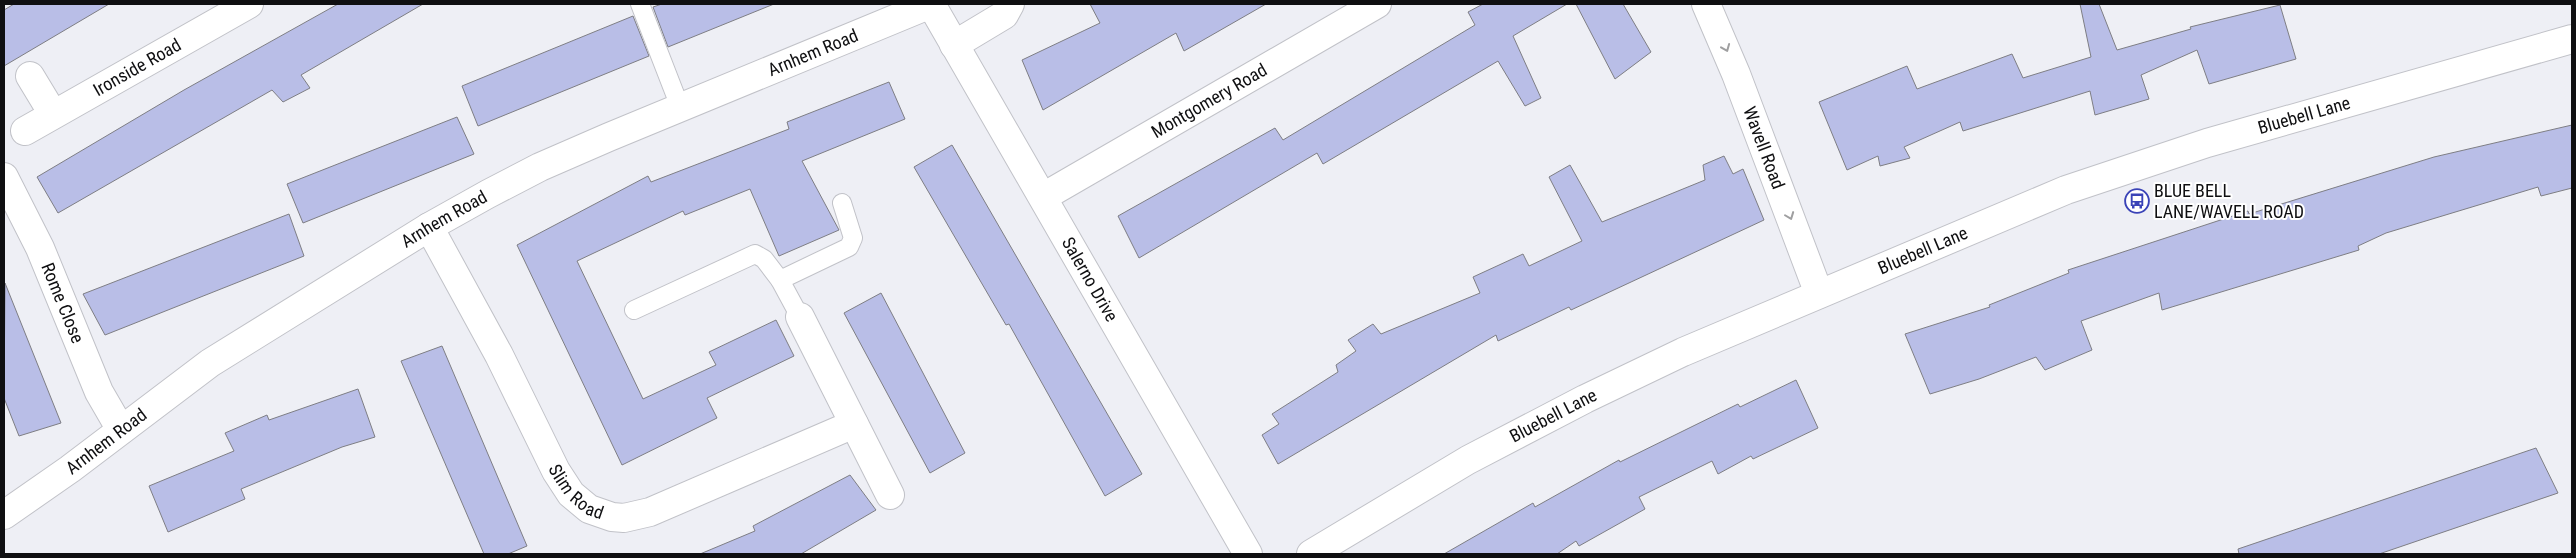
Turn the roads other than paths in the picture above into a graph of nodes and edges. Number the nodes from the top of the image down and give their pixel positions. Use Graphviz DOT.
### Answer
graph roads {
  1 [pos="249,4"];
  2 [pos="640,4"];
  3 [pos="931,4"];
  4 [pos="1010,4"];
  5 [pos="1377,4"];
  6 [pos="1706,4"];
  7 [pos="2572,39"];
  8 [pos="954,44"];
  9 [pos="30,76"];
  10 [pos="680,107"];
  11 [pos="53,114"];
  12 [pos="25,131"];
  13 [pos="4,177"];
  14 [pos="1043,196"];
  15 [pos="842,203"];
  16 [pos="429,227"];
  17 [pos="780,280"];
  18 [pos="1819,294"];
  19 [pos="634,310"];
  20 [pos="800,317"];
  21 [pos="854,424"];
  22 [pos="121,430"];
  23 [pos="890,495"];
  24 [pos="4,515"];
  25 [pos="1248,554"];
  26 [pos="1310,554"];
  1 -- 11 [label="street, Ironside Road"];
  2 -- 10 [label="lane"];
  3 -- 8 [label="street, Salerno Drive"];
  3 -- 10 [label="street, Arnhem Road"];
  4 -- 8 [label="street"];
  5 -- 14 [label="street, Montgomery Road"];
  6 -- 18 [label="street, Wavell Road, one-way"];
  7 -- 18 [label="street, Bluebell Lane"];
  8 -- 14 [label="street, Salerno Drive"];
  9 -- 11 [label="street"];
  10 -- 16 [label="street, Arnhem Road"];
  11 -- 12 [label="street, Ironside Road"];
  13 -- 22 [label="street, Rome Close"];
  14 -- 25 [label="street, Salerno Drive"];
  15 -- 17 [label="lane"];
  16 -- 21 [label="street, Slim Road"];
  16 -- 22 [label="street, Arnhem Road"];
  17 -- 19 [label="lane"];
  17 -- 20 [label="lane"];
  18 -- 26 [label="street, Bluebell Lane"];
  20 -- 21 [label="street"];
  21 -- 23 [label="street"];
  22 -- 24 [label="street, Arnhem Road"];
}
